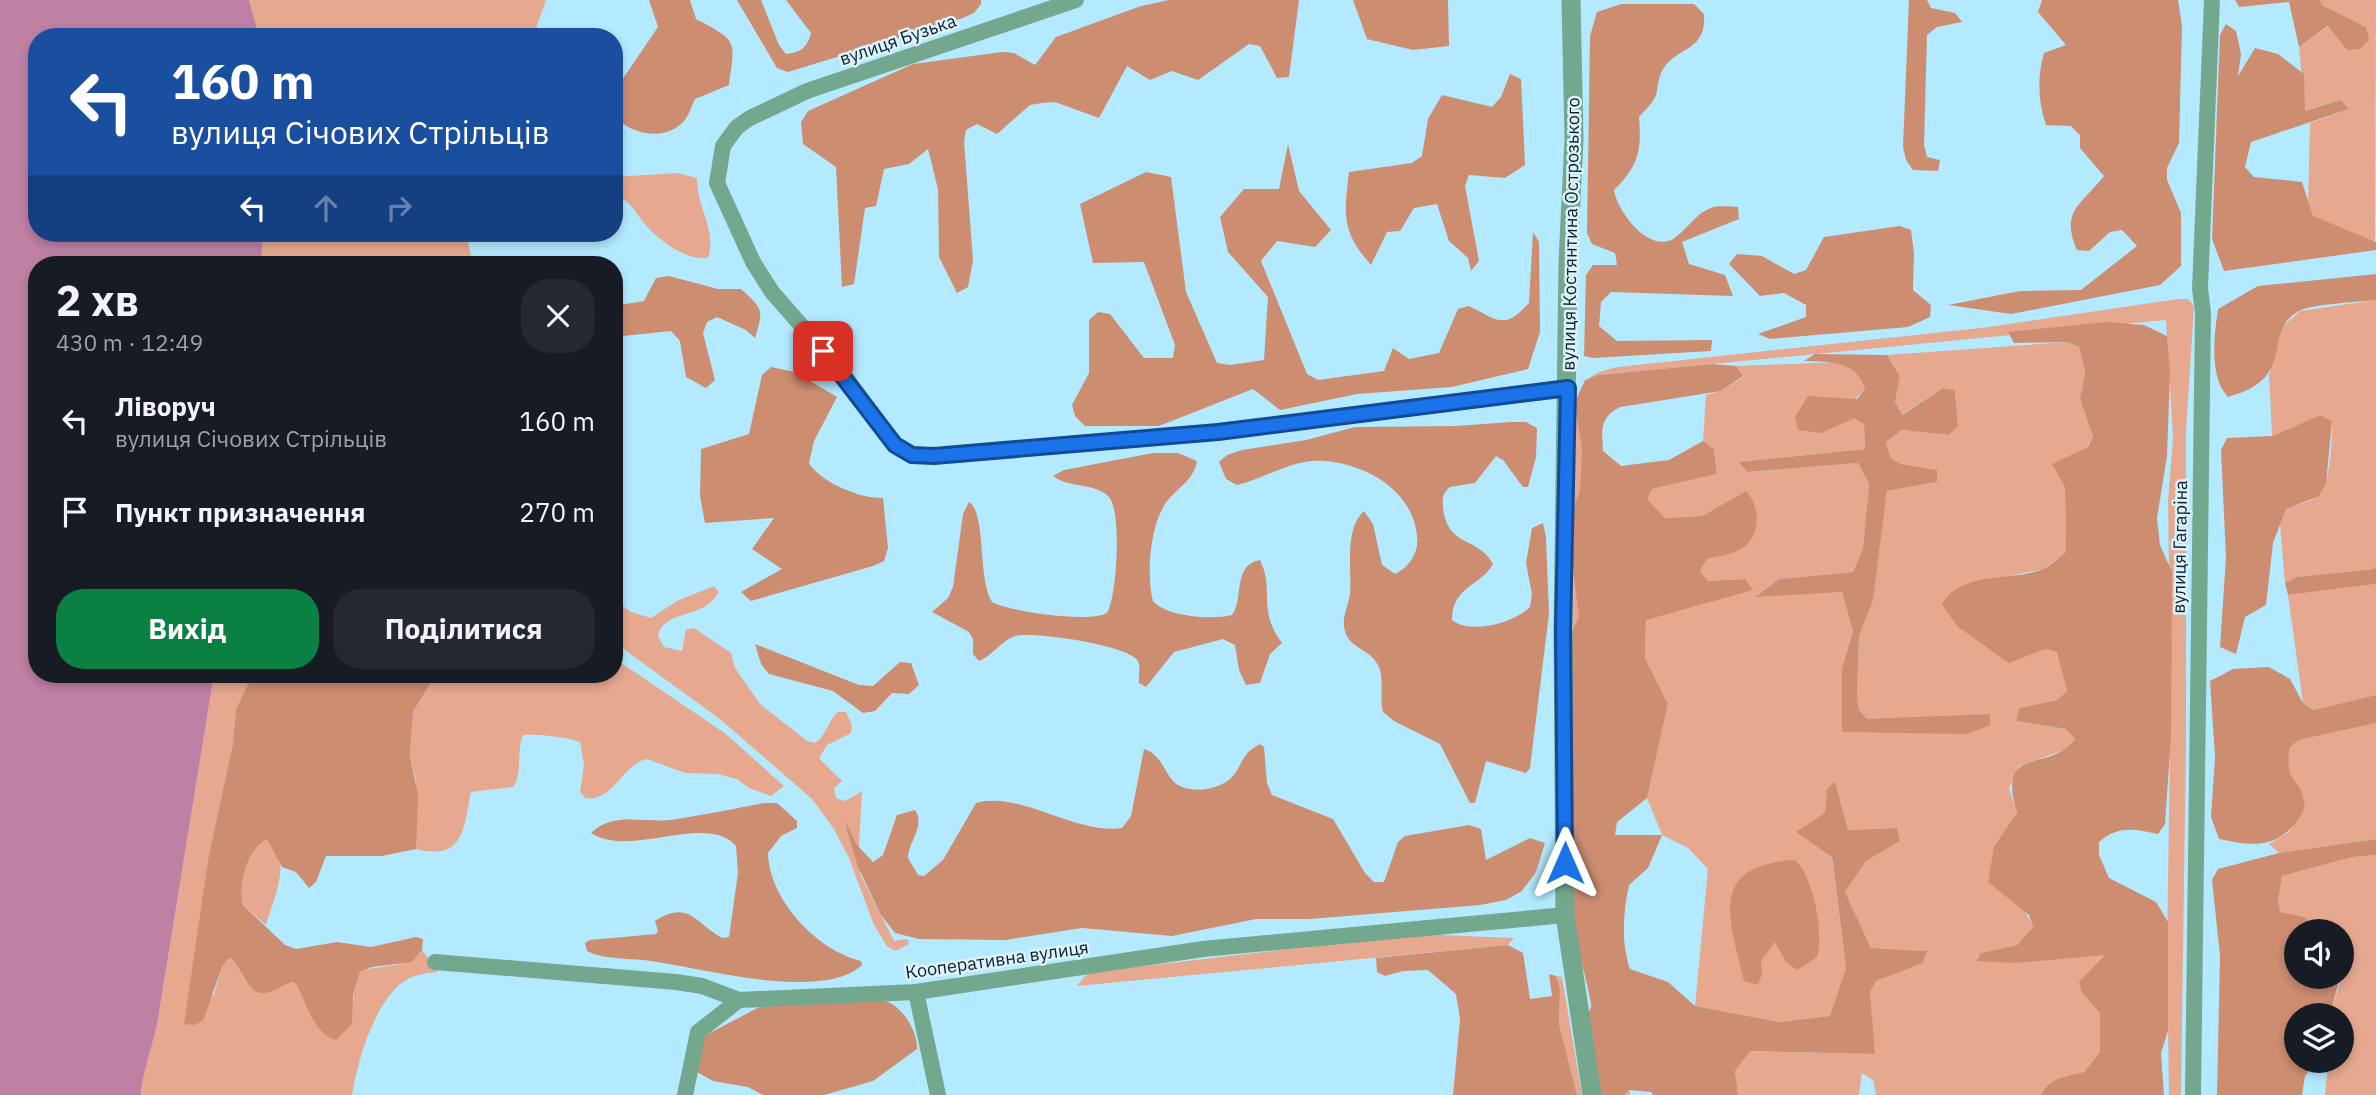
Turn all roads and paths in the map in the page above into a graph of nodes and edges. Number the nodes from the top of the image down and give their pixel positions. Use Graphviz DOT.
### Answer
graph roads {
  1 [pos="1076,0"];
  2 [pos="1571,0"];
  3 [pos="2212,0"];
  4 [pos="1568,388"];
  5 [pos="1565,915"];
  6 [pos="435,962"];
  7 [pos="916,992"];
  8 [pos="739,1000"];
  9 [pos="685,1095"];
  10 [pos="938,1095"];
  11 [pos="1592,1095"];
  12 [pos="2193,1095"];
  1 -- 4 [label="street, вулиця Бузька"];
  2 -- 4 [label="street, вулиця Костянтина Острозького"];
  3 -- 12 [label="street, вулиця Гагаріна"];
  4 -- 5 [label="street, вулиця Костянтина Острозького"];
  5 -- 7 [label="street, Кооперативна вулиця"];
  5 -- 11 [label="street, вулиця Костянтина Острозького"];
  6 -- 8 [label="street, Кооперативна вулиця"];
  7 -- 8 [label="street, Кооперативна вулиця"];
  7 -- 10 [label="street"];
  8 -- 9 [label="street"];
}
